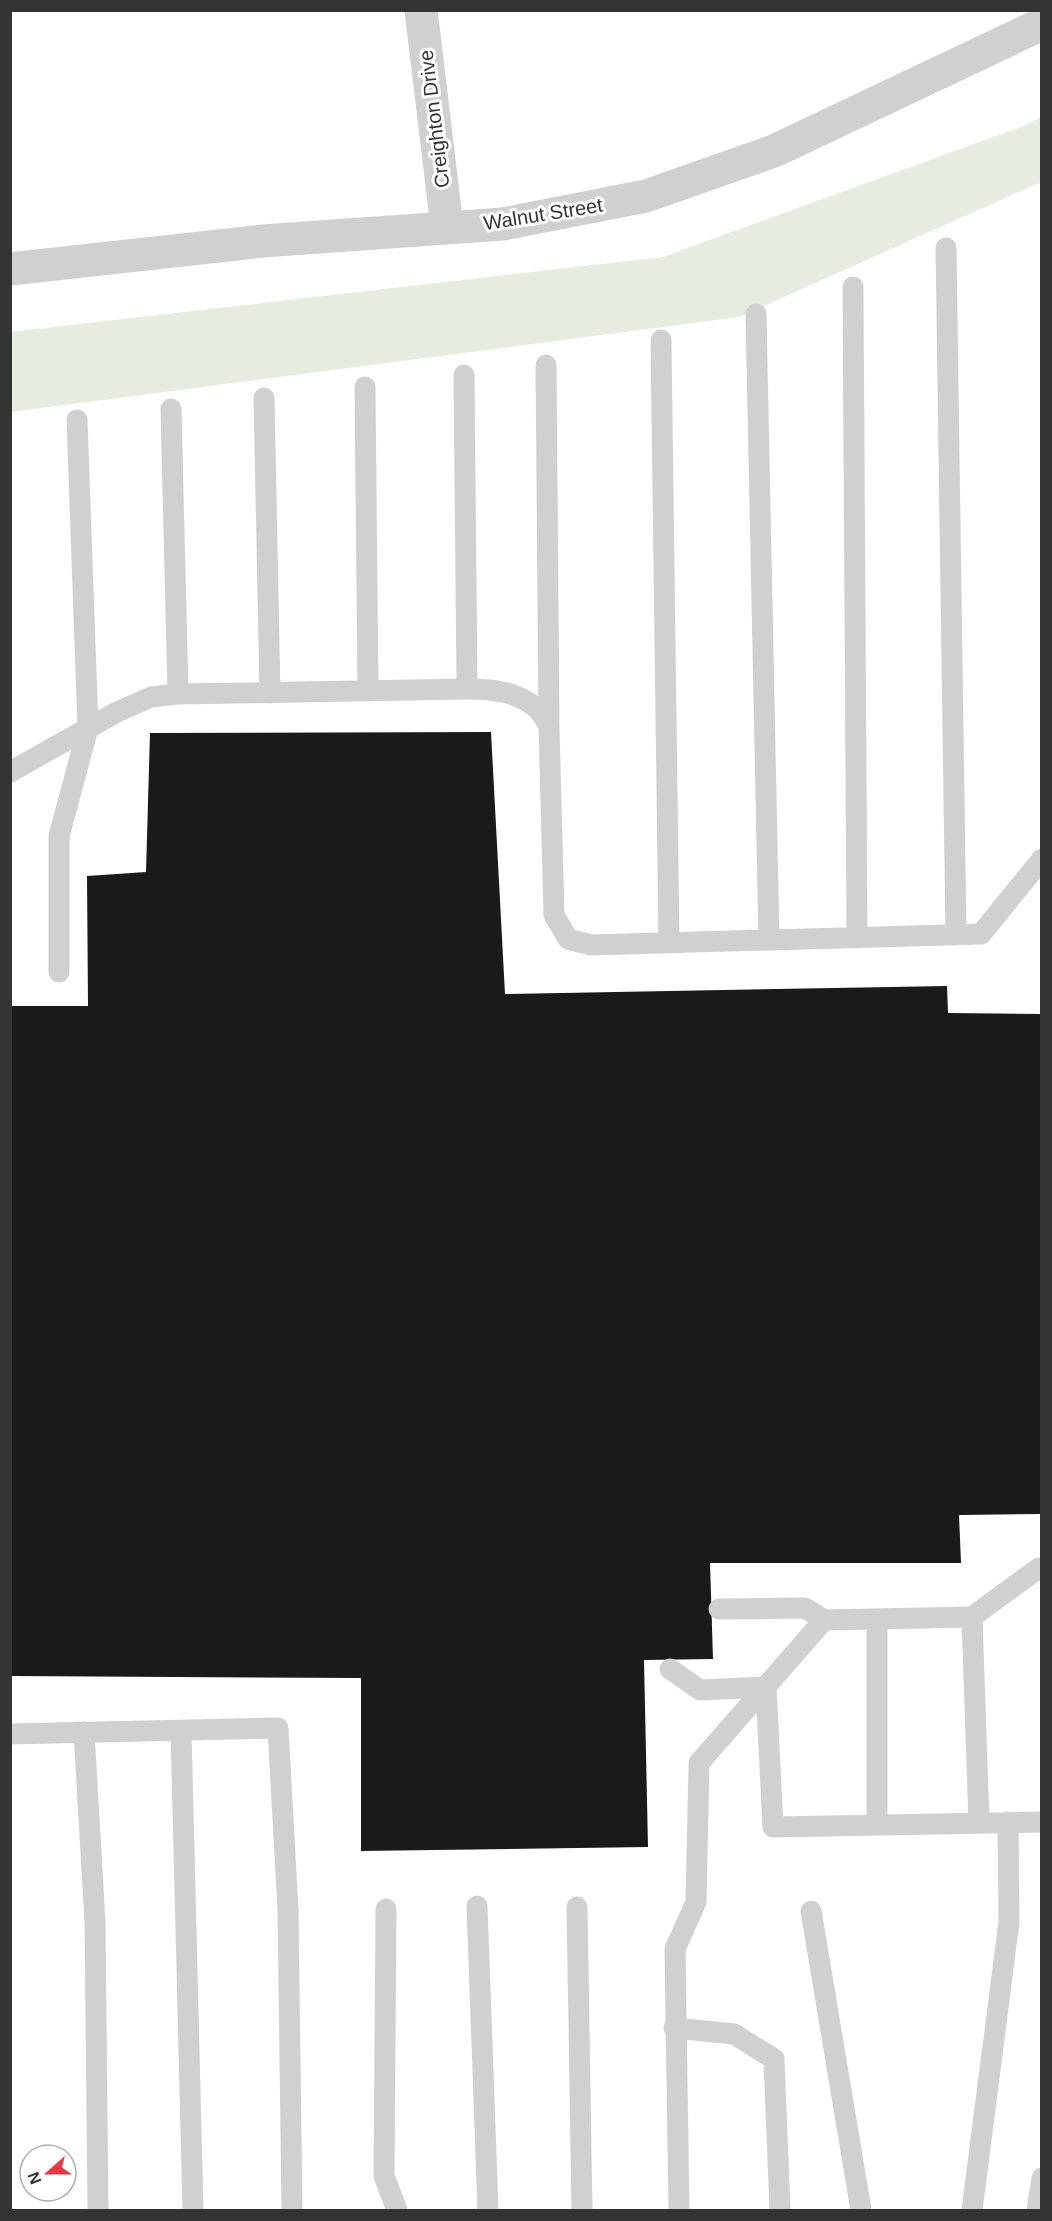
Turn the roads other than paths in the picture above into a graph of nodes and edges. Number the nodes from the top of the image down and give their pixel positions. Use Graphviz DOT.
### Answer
graph roads {
  1 [pos="421,10"];
  2 [pos="1041,24"];
  3 [pos="447,228"];
  4 [pos="946,248"];
  5 [pos="10,269"];
  6 [pos="854,287"];
  7 [pos="756,314"];
  8 [pos="661,340"];
  9 [pos="546,366"];
  10 [pos="464,375"];
  11 [pos="365,387"];
  12 [pos="264,398"];
  13 [pos="171,409"];
  14 [pos="77,420"];
  15 [pos="467,689"];
  16 [pos="368,691"];
  17 [pos="270,693"];
  18 [pos="178,694"];
  19 [pos="549,726"];
  20 [pos="88,728"];
  21 [pos="10,772"];
  22 [pos="1041,859"];
  23 [pos="956,935"];
  24 [pos="857,938"];
  25 [pos="769,940"];
  26 [pos="669,943"];
  27 [pos="59,972"];
  28 [pos="1041,1568"];
  29 [pos="719,1609"];
  30 [pos="972,1617"];
  31 [pos="877,1619"];
  32 [pos="824,1620"];
  33 [pos="670,1669"];
  34 [pos="766,1687"];
  35 [pos="181,1730"];
  36 [pos="84,1732"];
  37 [pos="10,1734"];
  38 [pos="1008,1822"];
  39 [pos="1041,1822"];
  40 [pos="979,1823"];
  41 [pos="877,1825"];
  42 [pos="477,1906"];
  43 [pos="576,1907"];
  44 [pos="386,1909"];
  45 [pos="811,1911"];
  46 [pos="674,2028"];
  47 [pos="1041,2178"];
  48 [pos="98,2211"];
  49 [pos="194,2211"];
  50 [pos="292,2211"];
  51 [pos="397,2211"];
  52 [pos="488,2211"];
  53 [pos="582,2211"];
  54 [pos="679,2211"];
  55 [pos="780,2211"];
  56 [pos="861,2211"];
  57 [pos="972,2211"];
  58 [pos="1037,2211"];
  1 -- 3 [label="street, Creighton Drive"];
  2 -- 3 [label="street, Walnut Street"];
  3 -- 5 [label="street, Walnut Street"];
  4 -- 23 [label="lane"];
  6 -- 24 [label="lane"];
  7 -- 25 [label="lane"];
  8 -- 26 [label="lane"];
  9 -- 19 [label="lane"];
  10 -- 15 [label="lane"];
  11 -- 16 [label="lane"];
  12 -- 17 [label="lane"];
  13 -- 18 [label="lane"];
  14 -- 20 [label="lane"];
  15 -- 16 [label="lane"];
  15 -- 19 [label="lane"];
  16 -- 17 [label="lane"];
  17 -- 18 [label="lane"];
  18 -- 20 [label="lane"];
  19 -- 26 [label="lane"];
  20 -- 21 [label="lane"];
  20 -- 27 [label="lane"];
  22 -- 23 [label="lane"];
  23 -- 24 [label="lane"];
  24 -- 25 [label="lane"];
  25 -- 26 [label="lane"];
  28 -- 30 [label="lane"];
  29 -- 32 [label="lane"];
  30 -- 31 [label="lane"];
  30 -- 40 [label="lane"];
  31 -- 32 [label="lane"];
  31 -- 41 [label="lane"];
  32 -- 34 [label="lane"];
  33 -- 34 [label="lane"];
  34 -- 41 [label="lane"];
  34 -- 46 [label="lane"];
  35 -- 36 [label="lane"];
  35 -- 49 [label="lane"];
  35 -- 50 [label="lane"];
  36 -- 37 [label="lane"];
  36 -- 48 [label="lane"];
  38 -- 39 [label="lane"];
  38 -- 40 [label="lane"];
  38 -- 57 [label="lane"];
  40 -- 41 [label="lane"];
  42 -- 52 [label="lane"];
  43 -- 53 [label="lane"];
  44 -- 51 [label="lane"];
  45 -- 56 [label="lane"];
  46 -- 54 [label="lane"];
  46 -- 55 [label="lane"];
  47 -- 58 [label="lane"];
}
